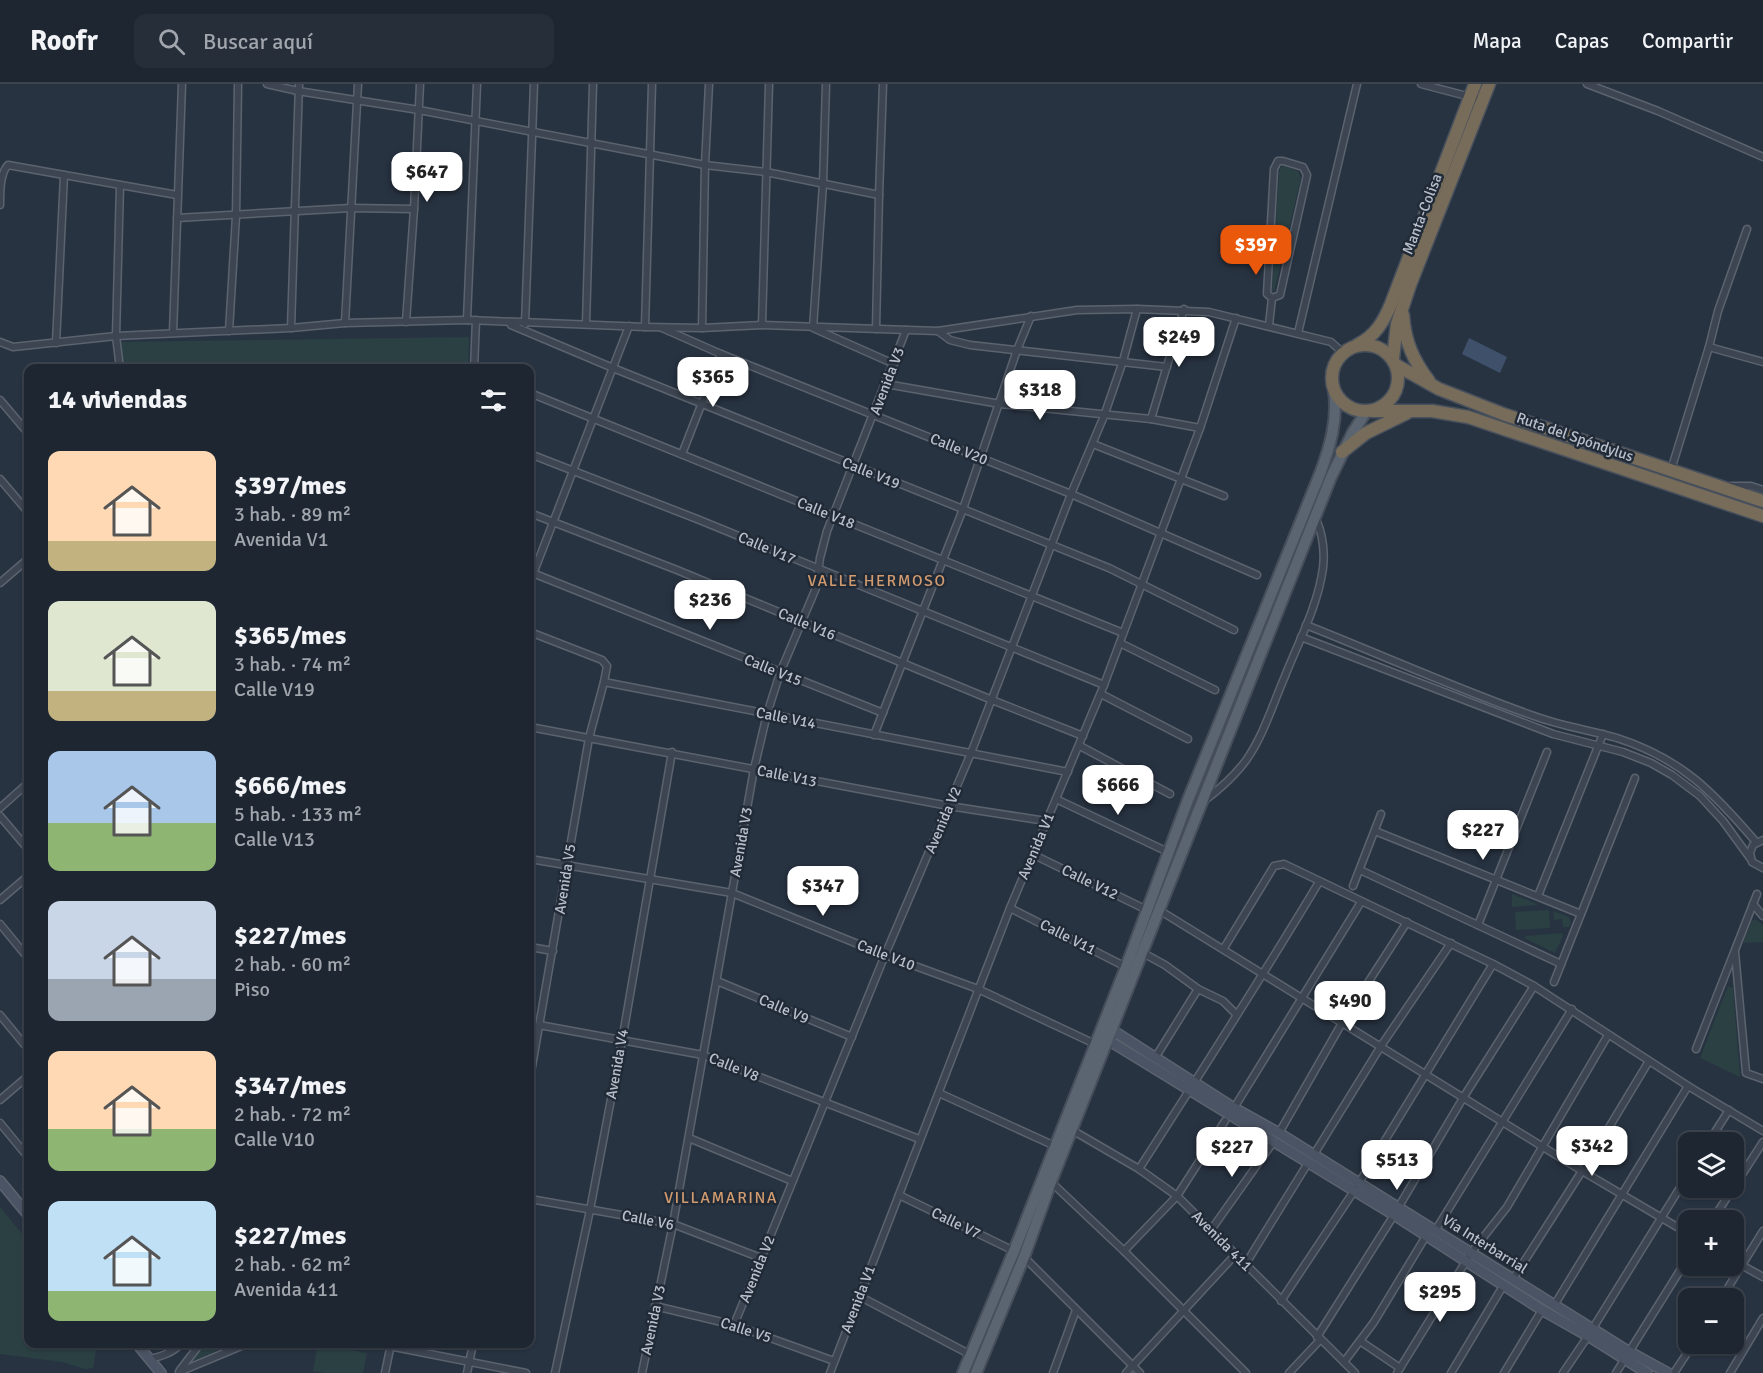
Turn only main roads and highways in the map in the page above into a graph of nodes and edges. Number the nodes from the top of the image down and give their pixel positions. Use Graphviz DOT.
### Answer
graph roads {
  1 [pos="1475,84"];
  2 [pos="1489,84"];
  3 [pos="1402,308"];
  4 [pos="1357,345"];
  5 [pos="1394,362"];
  6 [pos="1432,385"];
  7 [pos="1334,391"];
  8 [pos="1414,411"];
  9 [pos="1369,412"];
  10 [pos="1586,442"];
  11 [pos="1342,452"];
  12 [pos="1582,455"];
  13 [pos="1717,485"];
  14 [pos="1713,499"];
  15 [pos="1763,501"];
  16 [pos="1763,516"];
  17 [pos="1154,910"];
  18 [pos="1104,1035"];
  19 [pos="1193,1086"];
  20 [pos="1276,1137"];
  21 [pos="0,1181"];
  22 [pos="24,1210"];
  23 [pos="1396,1211"];
  24 [pos="1019,1254"];
  25 [pos="1591,1332"];
  26 [pos="140,1348"];
  27 [pos="1626,1355"];
  28 [pos="161,1373"];
  29 [pos="963,1373"];
  30 [pos="976,1373"];
  31 [pos="1647,1373"];
  32 [pos="1668,1373"];
  1 -- 4 [label="highway, Manta-Colisa"];
  2 -- 3 [label="highway, Manta-Colisa"];
  3 -- 5 [label="highway, Manta-Colisa"];
  3 -- 6 [label="highway"];
  4 -- 5 [label="highway"];
  4 -- 7 [label="highway"];
  5 -- 6 [label="highway, Ruta del Spóndylus"];
  5 -- 9 [label="highway"];
  6 -- 10 [label="highway, Ruta del Spóndylus"];
  7 -- 9 [label="highway"];
  7 -- 17 [label="main road"];
  8 -- 9 [label="highway, Ruta del Spóndylus"];
  8 -- 11 [label="highway"];
  8 -- 12 [label="highway, Ruta del Spóndylus"];
  9 -- 11 [label="main road"];
  10 -- 12 [label="highway"];
  10 -- 13 [label="highway, Ruta del Spóndylus"];
  11 -- 17 [label="main road"];
  12 -- 14 [label="highway, Ruta del Spóndylus"];
  13 -- 14 [label="highway"];
  13 -- 15 [label="highway, Ruta del Spóndylus"];
  14 -- 16 [label="highway, Ruta del Spóndylus"];
  17 -- 18 [label="main road"];
  17 -- 18 [label="main road"];
  18 -- 19 [label="main road, Vía Interbarrial"];
  18 -- 19 [label="main road, Vía Interbarrial"];
  18 -- 24 [label="main road"];
  18 -- 24 [label="main road"];
  19 -- 20 [label="main road, Vía Interbarrial"];
  19 -- 20 [label="main road, Vía Interbarrial"];
  20 -- 23 [label="main road, Vía Interbarrial"];
  21 -- 22 [label="main road"];
  23 -- 25 [label="main road, Vía Interbarrial"];
  23 -- 25 [label="main road, Vía Interbarrial"];
  24 -- 29 [label="main road"];
  24 -- 30 [label="main road"];
  25 -- 27 [label="main road, Vía Interbarrial"];
  26 -- 28 [label="main road"];
  27 -- 31 [label="main road, Vía Interbarrial"];
  27 -- 32 [label="main road, Vía Interbarrial"];
}
